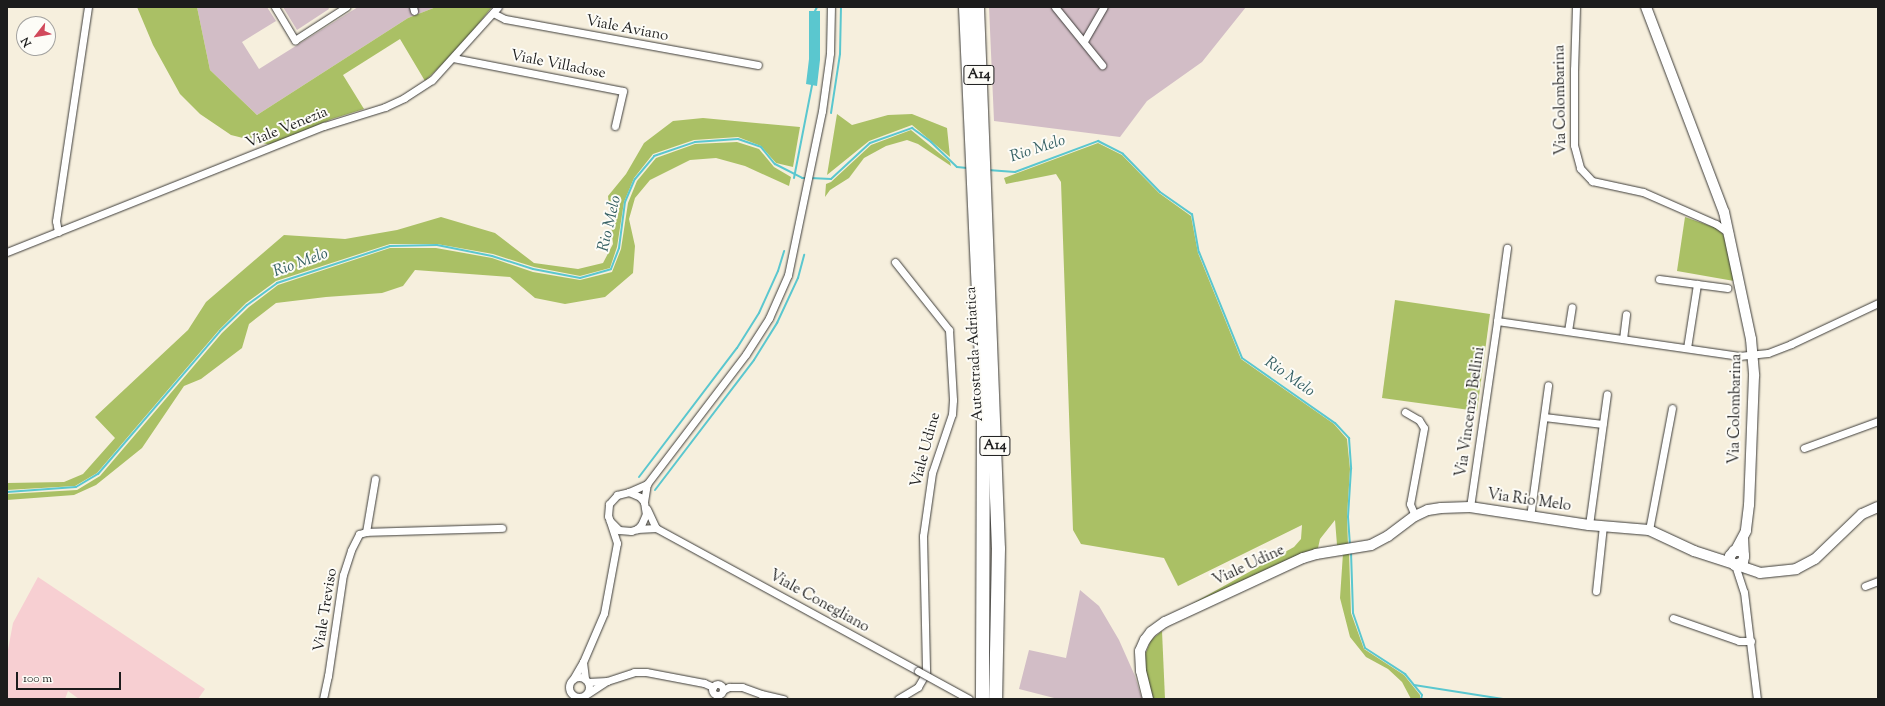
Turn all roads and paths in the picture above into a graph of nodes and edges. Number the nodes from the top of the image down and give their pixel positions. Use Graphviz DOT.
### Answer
graph roads {
  1 [pos="88,7"];
  2 [pos="275,7"];
  3 [pos="346,7"];
  4 [pos="498,7"];
  5 [pos="831,7"];
  6 [pos="965,7"];
  7 [pos="977,7"];
  8 [pos="1056,7"];
  9 [pos="1104,7"];
  10 [pos="1576,7"];
  11 [pos="1646,7"];
  12 [pos="493,13"];
  13 [pos="1084,41"];
  14 [pos="453,58"];
  15 [pos="758,65"];
  16 [pos="1102,65"];
  17 [pos="615,126"];
  18 [pos="58,232"];
  19 [pos="1730,234"];
  20 [pos="1507,248"];
  21 [pos="7,252"];
  22 [pos="894,262"];
  23 [pos="1659,279"];
  24 [pos="1697,284"];
  25 [pos="1727,288"];
  26 [pos="1878,303"];
  27 [pos="1572,307"];
  28 [pos="1626,314"];
  29 [pos="1496,321"];
  30 [pos="1568,331"];
  31 [pos="1623,339"];
  32 [pos="1687,348"];
  33 [pos="1753,355"];
  34 [pos="1548,385"];
  35 [pos="1607,394"];
  36 [pos="1672,408"];
  37 [pos="1405,412"];
  38 [pos="1544,417"];
  39 [pos="1878,421"];
  40 [pos="1603,424"];
  41 [pos="1804,448"];
  42 [pos="375,479"];
  43 [pos="648,484"];
  44 [pos="629,492"];
  45 [pos="645,505"];
  46 [pos="1878,507"];
  47 [pos="1470,508"];
  48 [pos="1415,516"];
  49 [pos="1530,517"];
  50 [pos="610,521"];
  51 [pos="1589,525"];
  52 [pos="1603,526"];
  53 [pos="502,528"];
  54 [pos="656,528"];
  55 [pos="634,530"];
  56 [pos="1649,530"];
  57 [pos="366,532"];
  58 [pos="618,542"];
  59 [pos="1354,548"];
  60 [pos="1739,554"];
  61 [pos="1710,556"];
  62 [pos="1735,564"];
  63 [pos="1760,573"];
  64 [pos="1878,581"];
  65 [pos="1864,586"];
  66 [pos="1596,591"];
  67 [pos="1674,618"];
  68 [pos="1751,641"];
  69 [pos="583,662"];
  70 [pos="573,679"];
  71 [pos="586,681"];
  72 [pos="607,681"];
  73 [pos="713,687"];
  74 [pos="724,690"];
  75 [pos="587,694"];
  76 [pos="571,696"];
  77 [pos="717,697"];
  78 [pos="323,699"];
  79 [pos="783,699"];
  80 [pos="898,699"];
  81 [pos="970,699"];
  82 [pos="982,699"];
  83 [pos="995,699"];
  84 [pos="1148,699"];
  85 [pos="1757,699"];
  1 -- 18 [label="street"];
  2 -- 3 [label="street"];
  4 -- 12 [label="street, Viale Venezia"];
  5 -- 43 [label="street"];
  6 -- 82 [label="highway, Autostrada Adriatica / A14"];
  7 -- 83 [label="highway, Autostrada Adriatica / A14"];
  8 -- 13 [label="street"];
  9 -- 13 [label="street"];
  10 -- 19 [label="street, Via Colombarina"];
  11 -- 19 [label="street, Via Colombarina"];
  12 -- 14 [label="street, Viale Venezia"];
  12 -- 15 [label="street, Viale Aviano"];
  13 -- 16 [label="street"];
  14 -- 17 [label="street, Viale Villadose"];
  14 -- 18 [label="street, Viale Venezia"];
  18 -- 21 [label="street, Viale Venezia"];
  19 -- 33 [label="street, Via Colombarina"];
  20 -- 29 [label="street, Via Vincenzo Bellini"];
  22 -- 80 [label="street, Viale Udine"];
  23 -- 24 [label="street"];
  24 -- 25 [label="street"];
  24 -- 32 [label="street"];
  26 -- 33 [label="street"];
  27 -- 30 [label="street"];
  28 -- 31 [label="street"];
  29 -- 30 [label="street"];
  29 -- 47 [label="street, Via Vincenzo Bellini"];
  30 -- 31 [label="street"];
  31 -- 32 [label="street"];
  32 -- 33 [label="street"];
  33 -- 60 [label="street, Via Colombarina"];
  34 -- 38 [label="street"];
  35 -- 40 [label="street"];
  36 -- 56 [label="street"];
  37 -- 48 [label="street"];
  38 -- 40 [label="street"];
  38 -- 49 [label="street"];
  39 -- 41 [label="street"];
  40 -- 51 [label="street"];
  42 -- 57 [label="street"];
  43 -- 44 [label="street"];
  43 -- 45 [label="street"];
  44 -- 45 [label="street"];
  44 -- 50 [label="street"];
  45 -- 54 [label="street"];
  45 -- 55 [label="street"];
  46 -- 63 [label="street"];
  47 -- 48 [label="street, Via Rio Melo"];
  47 -- 49 [label="street, Via Rio Melo"];
  48 -- 59 [label="street, Via Rio Melo"];
  49 -- 51 [label="street, Via Rio Melo"];
  50 -- 55 [label="street"];
  50 -- 58 [label="street"];
  51 -- 52 [label="street, Via Rio Melo"];
  52 -- 56 [label="street, Via Rio Melo"];
  52 -- 66 [label="street"];
  53 -- 57 [label="street"];
  54 -- 55 [label="street"];
  54 -- 81 [label="street, Viale Conegliano, bridge"];
  55 -- 58 [label="street"];
  56 -- 61 [label="street, Via Rio Melo"];
  57 -- 78 [label="street, Viale Treviso"];
  58 -- 69 [label="street"];
  59 -- 84 [label="street, Viale Udine"];
  60 -- 61 [label="street, Via Rio Melo"];
  60 -- 62 [label="street, Via Colombarina"];
  60 -- 63 [label="street"];
  61 -- 62 [label="street, Via Rio Melo"];
  62 -- 63 [label="street, Via Rio Melo"];
  62 -- 68 [label="street"];
  64 -- 65 [label="street"];
  67 -- 68 [label="street"];
  68 -- 85 [label="street"];
  69 -- 70 [label="street"];
  69 -- 71 [label="street"];
  70 -- 71 [label="street"];
  70 -- 76 [label="street"];
  71 -- 72 [label="street"];
  71 -- 75 [label="street"];
  72 -- 73 [label="street"];
  72 -- 75 [label="street"];
  73 -- 74 [label="street"];
  73 -- 77 [label="street"];
  74 -- 77 [label="street"];
  74 -- 79 [label="street"];
  75 -- 76 [label="street"];
}
